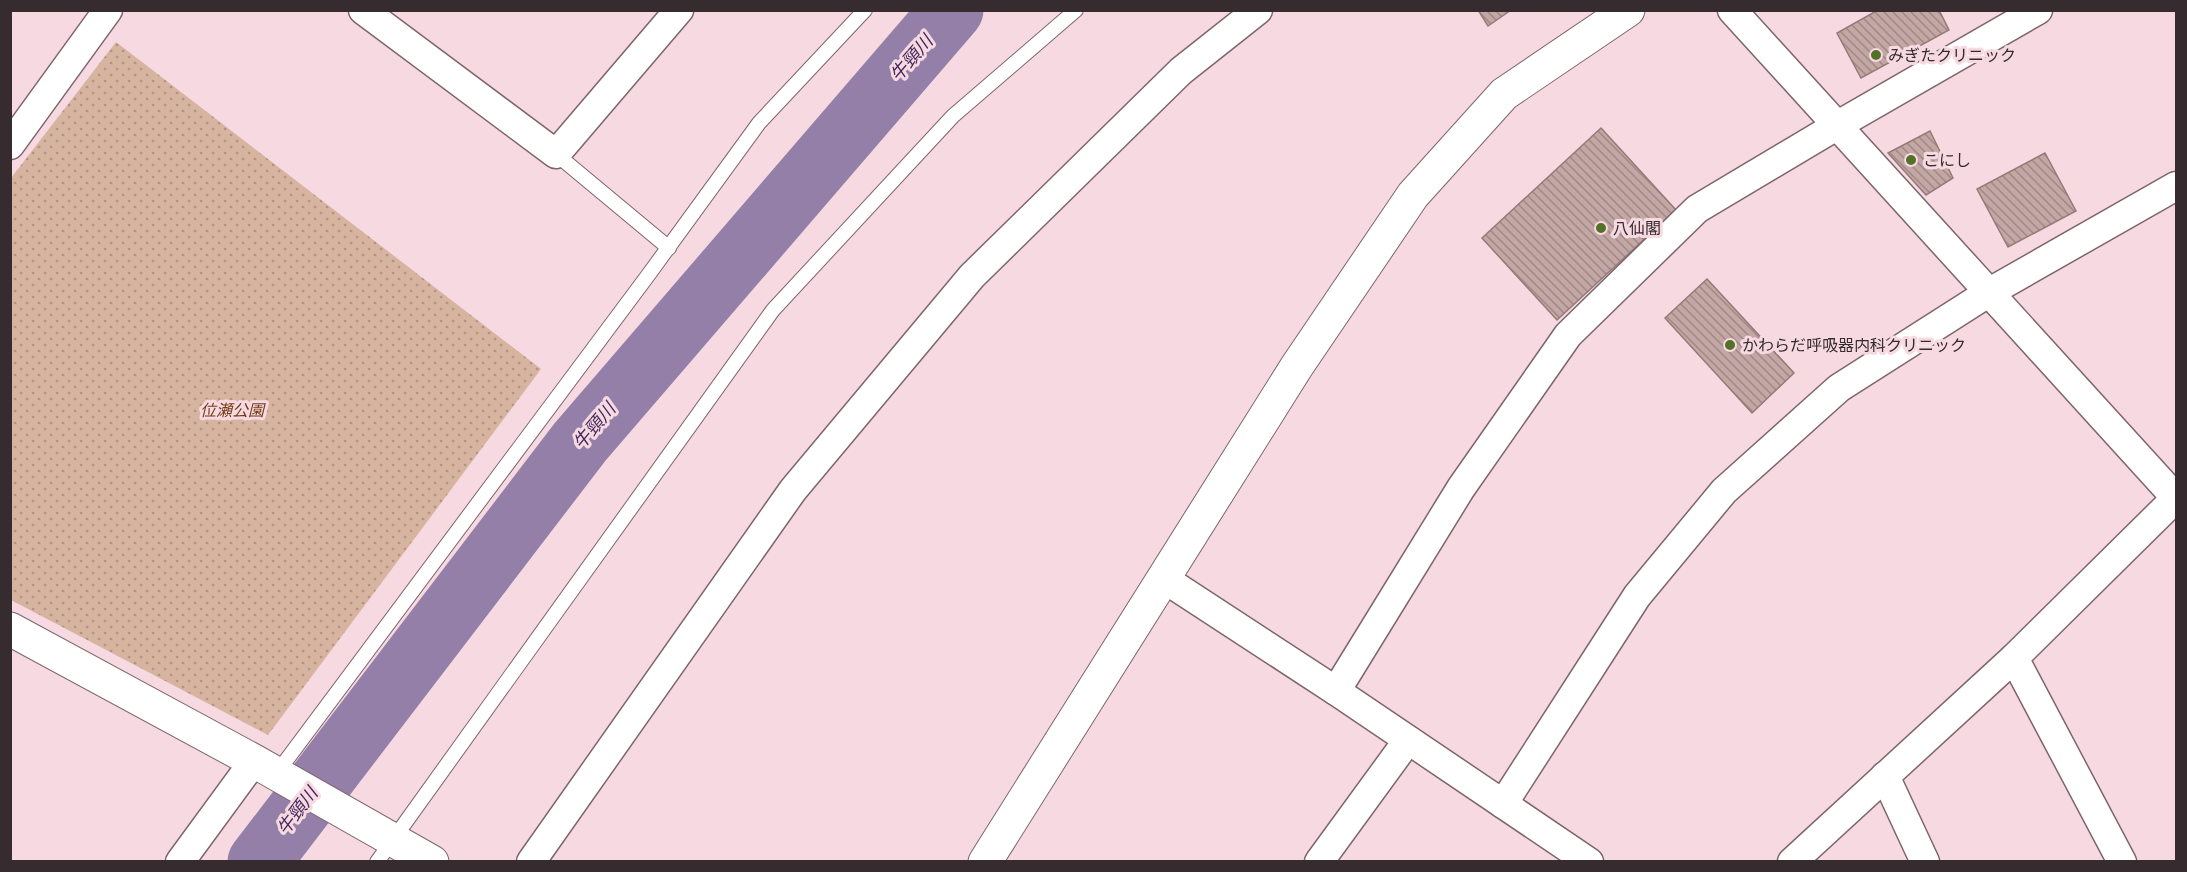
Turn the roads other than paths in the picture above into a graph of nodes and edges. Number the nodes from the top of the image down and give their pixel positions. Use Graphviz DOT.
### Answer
graph roads {
  1 [pos="108,10"];
  2 [pos="680,10"];
  3 [pos="865,10"];
  4 [pos="1076,10"];
  5 [pos="1258,10"];
  6 [pos="1628,10"];
  7 [pos="1732,10"];
  8 [pos="2038,10"];
  9 [pos="373,13"];
  10 [pos="1838,125"];
  11 [pos="10,145"];
  12 [pos="556,154"];
  13 [pos="2176,186"];
  14 [pos="669,248"];
  15 [pos="1988,293"];
  16 [pos="1163,578"];
  17 [pos="10,629"];
  18 [pos="2014,658"];
  19 [pos="1336,691"];
  20 [pos="1408,740"];
  21 [pos="265,767"];
  22 [pos="1885,776"];
  23 [pos="1503,804"];
  24 [pos="385,851"];
  25 [pos="180,861"];
  26 [pos="432,861"];
  27 [pos="531,861"];
  28 [pos="986,861"];
  29 [pos="1319,861"];
  30 [pos="1589,861"];
  31 [pos="1792,861"];
  32 [pos="1925,861"];
  33 [pos="2122,861"];
  1 -- 11 [label="street"];
  2 -- 12 [label="street"];
  3 -- 14 [label="lane"];
  4 -- 24 [label="lane"];
  5 -- 27 [label="street"];
  6 -- 16 [label="street"];
  7 -- 10 [label="street"];
  8 -- 10 [label="street"];
  9 -- 12 [label="street"];
  10 -- 15 [label="street"];
  10 -- 19 [label="street"];
  12 -- 14 [label="lane"];
  13 -- 15 [label="street"];
  14 -- 21 [label="lane"];
  15 -- 18 [label="street"];
  15 -- 23 [label="street"];
  16 -- 19 [label="street"];
  16 -- 28 [label="street"];
  17 -- 21 [label="street"];
  18 -- 22 [label="street"];
  18 -- 33 [label="street"];
  19 -- 20 [label="street"];
  20 -- 23 [label="street"];
  20 -- 29 [label="street"];
  21 -- 24 [label="street"];
  21 -- 25 [label="street"];
  22 -- 31 [label="street"];
  22 -- 32 [label="street"];
  23 -- 30 [label="street"];
  24 -- 26 [label="street"];
}
